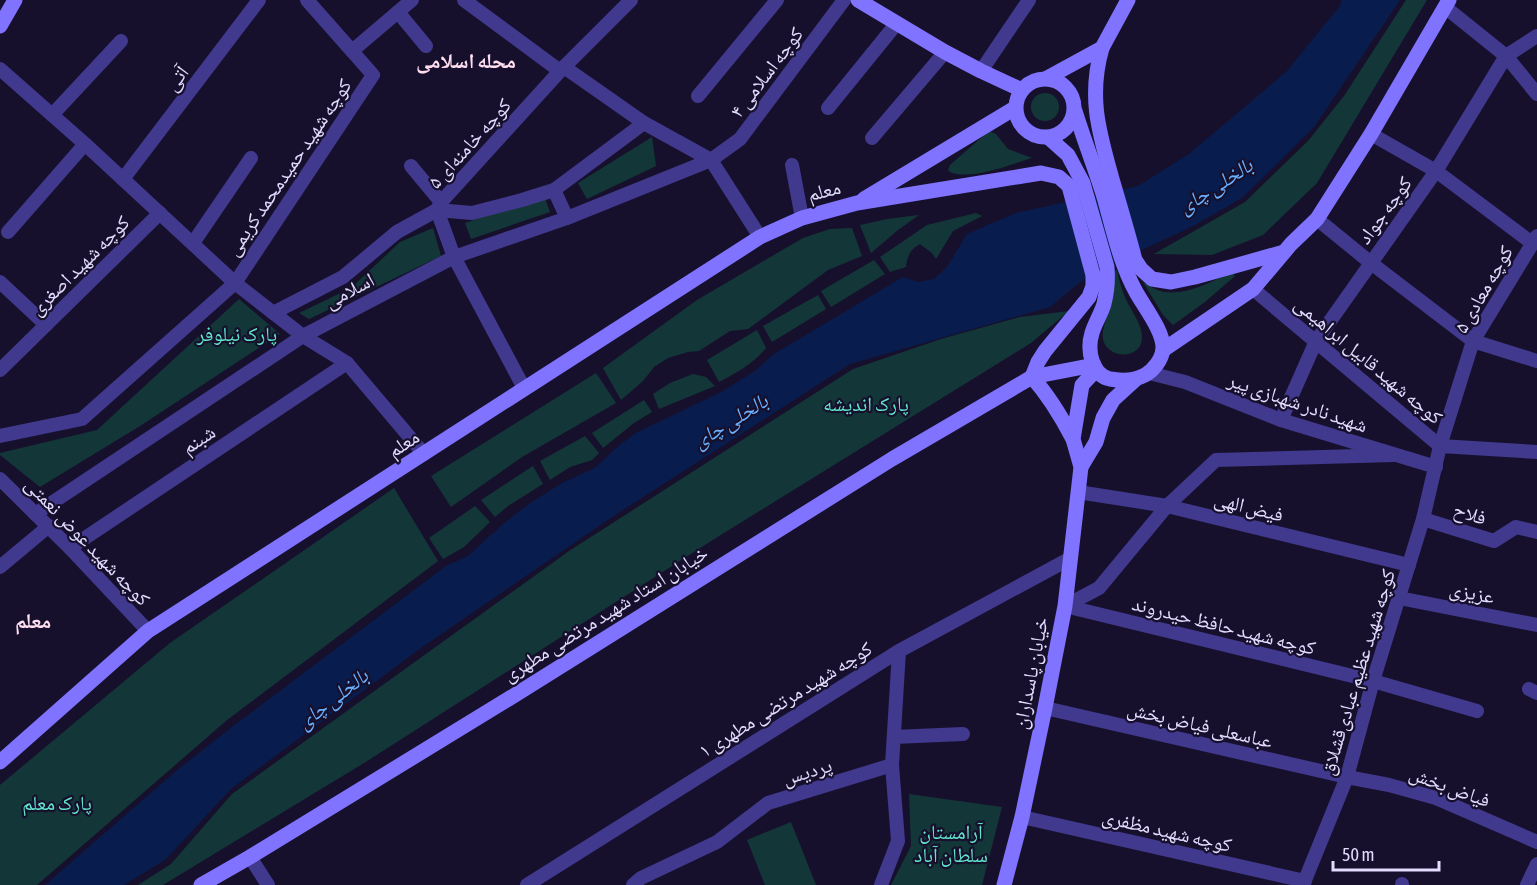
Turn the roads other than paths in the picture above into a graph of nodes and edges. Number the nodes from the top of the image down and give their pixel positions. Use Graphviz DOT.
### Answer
graph roads {
  1 [pos="15,0"];
  2 [pos="259,0"];
  3 [pos="306,0"];
  4 [pos="412,0"];
  5 [pos="464,0"];
  6 [pos="631,0"];
  7 [pos="777,0"];
  8 [pos="844,0"];
  9 [pos="858,0"];
  10 [pos="1029,0"];
  11 [pos="1128,0"];
  12 [pos="1447,3"];
  13 [pos="398,12"];
  14 [pos="897,23"];
  15 [pos="0,26"];
  16 [pos="1537,36"];
  17 [pos="121,41"];
  18 [pos="426,46"];
  19 [pos="1102,48"];
  20 [pos="352,51"];
  21 [pos="945,52"];
  22 [pos="1506,56"];
  23 [pos="0,69"];
  24 [pos="562,69"];
  25 [pos="981,71"];
  26 [pos="1047,78"];
  27 [pos="1022,90"];
  28 [pos="1537,94"];
  29 [pos="698,96"];
  30 [pos="828,108"];
  31 [pos="1015,108"];
  32 [pos="1075,111"];
  33 [pos="52,115"];
  34 [pos="644,123"];
  35 [pos="1371,134"];
  36 [pos="872,138"];
  37 [pos="1049,138"];
  38 [pos="84,144"];
  39 [pos="251,158"];
  40 [pos="711,160"];
  41 [pos="792,165"];
  42 [pos="411,166"];
  43 [pos="1436,171"];
  44 [pos="123,179"];
  45 [pos="1090,181"];
  46 [pos="554,190"];
  47 [pos="857,203"];
  48 [pos="439,206"];
  49 [pos="160,213"];
  50 [pos="567,218"];
  51 [pos="802,218"];
  52 [pos="1317,219"];
  53 [pos="8,232"];
  54 [pos="760,237"];
  55 [pos="1535,240"];
  56 [pos="193,243"];
  57 [pos="1284,252"];
  58 [pos="454,257"];
  59 [pos="1129,261"];
  60 [pos="1371,263"];
  61 [pos="0,282"];
  62 [pos="235,283"];
  63 [pos="1253,288"];
  64 [pos="273,313"];
  65 [pos="46,325"];
  66 [pos="303,336"];
  67 [pos="1473,340"];
  68 [pos="1316,341"];
  69 [pos="1163,350"];
  70 [pos="1537,360"];
  71 [pos="347,363"];
  72 [pos="1095,368"];
  73 [pos="0,370"];
  74 [pos="1143,376"];
  75 [pos="1032,377"];
  76 [pos="524,388"];
  77 [pos="1281,420"];
  78 [pos="0,436"];
  79 [pos="1073,439"];
  80 [pos="1440,446"];
  81 [pos="1537,452"];
  82 [pos="424,454"];
  83 [pos="1393,455"];
  84 [pos="1081,467"];
  85 [pos="1436,467"];
  86 [pos="0,479"];
  87 [pos="1078,492"];
  88 [pos="1167,506"];
  89 [pos="35,514"];
  90 [pos="1423,519"];
  91 [pos="49,526"];
  92 [pos="1537,532"];
  93 [pos="70,548"];
  94 [pos="1071,558"];
  95 [pos="1409,565"];
  96 [pos="0,567"];
  97 [pos="1399,598"];
  98 [pos="1065,606"];
  99 [pos="1537,625"];
  100 [pos="148,631"];
  101 [pos="899,651"];
  102 [pos="1373,681"];
  103 [pos="1046,708"];
  104 [pos="1477,711"];
  105 [pos="963,734"];
  106 [pos="894,737"];
  107 [pos="0,762"];
  108 [pos="892,765"];
  109 [pos="1347,777"];
  110 [pos="1022,817"];
  111 [pos="1537,842"];
  112 [pos="250,857"];
  113 [pos="1537,864"];
  114 [pos="1304,883"];
  115 [pos="201,885"];
  116 [pos="268,885"];
  117 [pos="527,885"];
  118 [pos="633,885"];
  119 [pos="881,885"];
  120 [pos="1006,885"];
  121 [pos="1527,885"];
  1 -- 15 [label="main road"];
  2 -- 44 [label="street, آتی"];
  3 -- 20 [label="street"];
  4 -- 13 [label="street, کوچه شهید حمیدمحمد کریمی"];
  5 -- 24 [label="street"];
  6 -- 24 [label="street, کوچه خامنه‌ای ۵"];
  7 -- 29 [label="street"];
  8 -- 40 [label="street, کوچه اسلامی ۴"];
  9 -- 14 [label="main road"];
  10 -- 25 [label="street"];
  11 -- 19 [label="main road"];
  12 -- 22 [label="street"];
  12 -- 35 [label="main road"];
  13 -- 18 [label="street"];
  13 -- 20 [label="street, کوچه شهید حمیدمحمد کریمی"];
  14 -- 21 [label="main road"];
  14 -- 30 [label="street"];
  16 -- 22 [label="street, کوچه جواد"];
  17 -- 33 [label="street"];
  19 -- 26 [label="main road"];
  19 -- 45 [label="main road"];
  20 -- 62 [label="street, کوچه شهید حمیدمحمد کریمی"];
  21 -- 25 [label="main road"];
  21 -- 36 [label="street"];
  22 -- 28 [label="street"];
  22 -- 43 [label="street, کوچه جواد"];
  23 -- 33 [label="street, کوچه شهید حمیدمحمد کریمی"];
  24 -- 34 [label="street"];
  24 -- 48 [label="street, کوچه خامنه‌ای ۵"];
  25 -- 27 [label="main road"];
  26 -- 27 [label="main road"];
  26 -- 32 [label="main road"];
  27 -- 31 [label="main road"];
  31 -- 37 [label="main road"];
  31 -- 47 [label="main road"];
  32 -- 37 [label="main road"];
  32 -- 45 [label="main road"];
  33 -- 38 [label="street, کوچه شهید حمیدمحمد کریمی"];
  34 -- 40 [label="street"];
  34 -- 46 [label="street"];
  35 -- 43 [label="street"];
  35 -- 52 [label="main road"];
  37 -- 45 [label="main road"];
  38 -- 44 [label="street, کوچه شهید حمیدمحمد کریمی"];
  38 -- 53 [label="street"];
  39 -- 56 [label="street"];
  40 -- 50 [label="street, اسلامی"];
  40 -- 54 [label="street"];
  41 -- 51 [label="street"];
  42 -- 48 [label="street"];
  43 -- 55 [label="street"];
  43 -- 60 [label="street, کوچه جواد"];
  44 -- 49 [label="street, کوچه شهید حمیدمحمد کریمی"];
  45 -- 47 [label="main road"];
  45 -- 59 [label="main road"];
  45 -- 72 [label="main road"];
  45 -- 75 [label="main road"];
  46 -- 48 [label="street"];
  46 -- 50 [label="street"];
  47 -- 51 [label="main road, معلم"];
  48 -- 58 [label="street"];
  48 -- 64 [label="street"];
  49 -- 56 [label="street, کوچه شهید حمیدمحمد کریمی"];
  49 -- 65 [label="street, کوچه شهید اصغری"];
  50 -- 58 [label="street, اسلامی"];
  51 -- 54 [label="main road, معلم"];
  52 -- 57 [label="main road"];
  52 -- 60 [label="street"];
  54 -- 76 [label="main road, معلم"];
  55 -- 67 [label="street, کوچه معادی ۵"];
  56 -- 62 [label="street, کوچه شهید حمیدمحمد کریمی"];
  57 -- 59 [label="main road"];
  57 -- 63 [label="main road"];
  58 -- 66 [label="street, اسلامی"];
  58 -- 76 [label="street"];
  59 -- 69 [label="main road"];
  60 -- 67 [label="street"];
  60 -- 68 [label="street, کوچه جواد"];
  61 -- 65 [label="street"];
  62 -- 64 [label="street, کوچه شهید حمیدمحمد کریمی"];
  62 -- 78 [label="street"];
  63 -- 68 [label="street, کوچه شهید قابیل ابراهیمی"];
  63 -- 69 [label="main road"];
  64 -- 66 [label="street, کوچه شهید حمیدمحمد کریمی"];
  65 -- 73 [label="street, کوچه شهید اصغری"];
  66 -- 71 [label="street, کوچه شهید حمیدمحمد کریمی"];
  66 -- 89 [label="street, اسلامی"];
  67 -- 70 [label="street"];
  67 -- 80 [label="street, کوچه معادی ۵"];
  68 -- 77 [label="street, کوچه جواد"];
  68 -- 80 [label="street, کوچه شهید قابیل ابراهیمی"];
  69 -- 74 [label="main road"];
  71 -- 82 [label="street, کوچه شهید حمیدمحمد کریمی"];
  71 -- 93 [label="street, شبنم"];
  72 -- 74 [label="main road"];
  72 -- 75 [label="main road"];
  72 -- 79 [label="main road"];
  74 -- 77 [label="street, شهید نادر شهبازی پیر"];
  74 -- 84 [label="main road"];
  75 -- 79 [label="main road"];
  75 -- 112 [label="main road, خیابان استاد شهید مرتضی مطهری"];
  76 -- 82 [label="main road, معلم"];
  77 -- 83 [label="street, شهید نادر شهبازی پیر"];
  79 -- 84 [label="main road"];
  80 -- 81 [label="street, کوچه شهید قابیل ابراهیمی"];
  80 -- 85 [label="street, کوچه معادی ۵"];
  82 -- 100 [label="main road, معلم"];
  83 -- 85 [label="street, شهید نادر شهبازی پیر"];
  83 -- 88 [label="street"];
  84 -- 87 [label="main road, خیابان پاسداران"];
  85 -- 90 [label="street, کوچه شهید عظیم عبادی‌قشلاق"];
  86 -- 89 [label="street, کوچه شهید عوض نعمتی"];
  87 -- 88 [label="street, فیض الهی"];
  87 -- 94 [label="main road, خیابان پاسداران"];
  88 -- 95 [label="street, فیض الهی"];
  88 -- 98 [label="street"];
  89 -- 91 [label="street, کوچه شهید عوض نعمتی"];
  90 -- 92 [label="street, فلاح"];
  90 -- 95 [label="street, کوچه شهید عظیم عبادی‌قشلاق"];
  91 -- 93 [label="street, کوچه شهید عوض نعمتی"];
  91 -- 96 [label="street"];
  93 -- 100 [label="street, کوچه شهید عوض نعمتی"];
  94 -- 98 [label="main road, خیابان پاسداران"];
  94 -- 101 [label="street, کوچه شهید مرتضی مطهری ۱"];
  95 -- 97 [label="street, کوچه شهید عظیم عبادی‌قشلاق"];
  97 -- 99 [label="street, عزیزی"];
  97 -- 102 [label="street, کوچه شهید عظیم عبادی‌قشلاق"];
  98 -- 102 [label="street, کوچه شهید حافظ حیدروند"];
  98 -- 103 [label="main road, خیابان پاسداران"];
  100 -- 107 [label="main road, معلم"];
  101 -- 106 [label="street"];
  101 -- 117 [label="street, کوچه شهید مرتضی مطهری ۱"];
  102 -- 104 [label="street, کوچه شهید حافظ حیدروند"];
  102 -- 109 [label="street, کوچه شهید عظیم عبادی‌قشلاق"];
  103 -- 109 [label="street, عباسعلی فیاض بخش"];
  103 -- 110 [label="main road, خیابان پاسداران"];
  105 -- 106 [label="street"];
  106 -- 108 [label="street"];
  108 -- 118 [label="street, پردیس"];
  108 -- 119 [label="street"];
  109 -- 111 [label="street, فیاض بخش"];
  109 -- 114 [label="street, کوچه شهید عظیم عبادی‌قشلاق"];
  110 -- 114 [label="street, کوچه شهید مظفری"];
  110 -- 120 [label="main road, خیابان پاسداران"];
  112 -- 115 [label="main road, خیابان استاد شهید مرتضی مطهری"];
  112 -- 116 [label="street"];
  113 -- 121 [label="street"];
}
